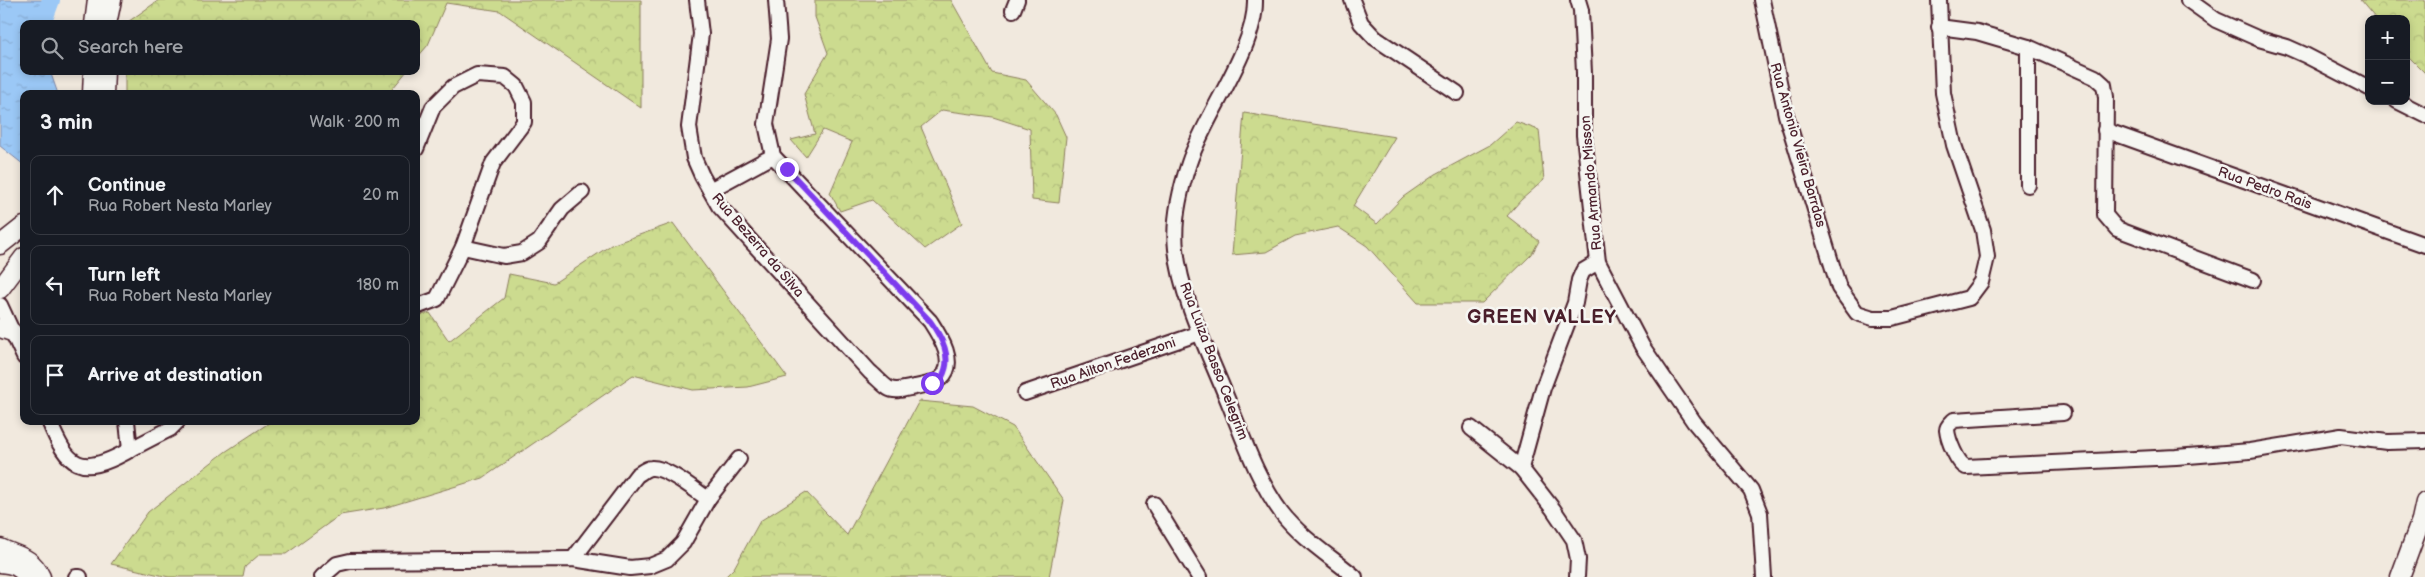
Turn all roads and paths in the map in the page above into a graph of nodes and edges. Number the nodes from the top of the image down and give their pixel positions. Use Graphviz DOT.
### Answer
graph roads {
  1 [pos="97,0"];
  2 [pos="112,0"];
  3 [pos="696,0"];
  4 [pos="776,0"];
  5 [pos="1255,0"];
  6 [pos="1352,0"];
  7 [pos="1578,0"];
  8 [pos="1762,0"];
  9 [pos="1939,0"];
  10 [pos="2188,0"];
  11 [pos="94,20"];
  12 [pos="108,20"];
  13 [pos="1939,27"];
  14 [pos="2028,47"];
  15 [pos="93,75"];
  16 [pos="105,75"];
  17 [pos="2365,86"];
  18 [pos="92,90"];
  19 [pos="104,90"];
  20 [pos="1457,93"];
  21 [pos="2405,105"];
  22 [pos="2425,115"];
  23 [pos="2105,130"];
  24 [pos="420,138"];
  25 [pos="773,156"];
  26 [pos="2028,185"];
  27 [pos="710,190"];
  28 [pos="582,192"];
  29 [pos="20,231"];
  30 [pos="10,243"];
  31 [pos="2425,246"];
  32 [pos="463,247"];
  33 [pos="20,262"];
  34 [pos="1598,262"];
  35 [pos="2253,280"];
  36 [pos="1,285"];
  37 [pos="0,305"];
  38 [pos="420,305"];
  39 [pos="6,330"];
  40 [pos="1200,333"];
  41 [pos="20,352"];
  42 [pos="1025,394"];
  43 [pos="2063,413"];
  44 [pos="51,425"];
  45 [pos="127,425"];
  46 [pos="173,425"];
  47 [pos="1471,428"];
  48 [pos="2425,441"];
  49 [pos="130,450"];
  50 [pos="739,459"];
  51 [pos="1520,468"];
  52 [pos="708,499"];
  53 [pos="2425,502"];
  54 [pos="1154,504"];
  55 [pos="0,548"];
  56 [pos="573,559"];
  57 [pos="0,563"];
  58 [pos="26,577"];
  59 [pos="41,577"];
  60 [pos="322,577"];
  61 [pos="1199,577"];
  62 [pos="1355,577"];
  63 [pos="1577,577"];
  64 [pos="1764,577"];
  65 [pos="2400,577"];
  1 -- 11 [label="main road"];
  2 -- 12 [label="main road"];
  3 -- 27 [label="street, Rua Bezerra da Silva"];
  4 -- 25 [label="street"];
  5 -- 40 [label="street, Rua Luiza Basso Celegrim"];
  6 -- 20 [label="street"];
  7 -- 34 [label="street, Rua Armando Misson"];
  8 -- 13 [label="street, Rua Antonio Vieira Barrdas"];
  9 -- 13 [label="street"];
  10 -- 17 [label="street"];
  13 -- 14 [label="street"];
  14 -- 23 [label="street"];
  14 -- 26 [label="street"];
  15 -- 18 [label="main road"];
  16 -- 19 [label="main road"];
  21 -- 22 [label="street"];
  23 -- 31 [label="street, Rua Pedro Rais"];
  23 -- 35 [label="street"];
  24 -- 32 [label="street"];
  25 -- 27 [label="street"];
  25 -- 27 [label="street, Rua Bezerra da Silva"];
  28 -- 32 [label="street"];
  29 -- 30 [label="main road"];
  32 -- 38 [label="street"];
  33 -- 36 [label="main road"];
  34 -- 51 [label="street, Rua Armando Misson"];
  34 -- 64 [label="street"];
  37 -- 39 [label="street"];
  39 -- 41 [label="street"];
  40 -- 42 [label="street, Rua Ailton Federzoni"];
  40 -- 62 [label="street, Rua Luiza Basso Celegrim"];
  43 -- 48 [label="street"];
  44 -- 49 [label="street"];
  45 -- 49 [label="street"];
  46 -- 49 [label="street"];
  47 -- 51 [label="street"];
  50 -- 52 [label="street"];
  51 -- 63 [label="street"];
  52 -- 56 [label="street"];
  52 -- 56 [label="street"];
  53 -- 65 [label="main road"];
  54 -- 61 [label="street"];
  55 -- 59 [label="main road"];
  56 -- 60 [label="street"];
  57 -- 58 [label="main road"];
}
